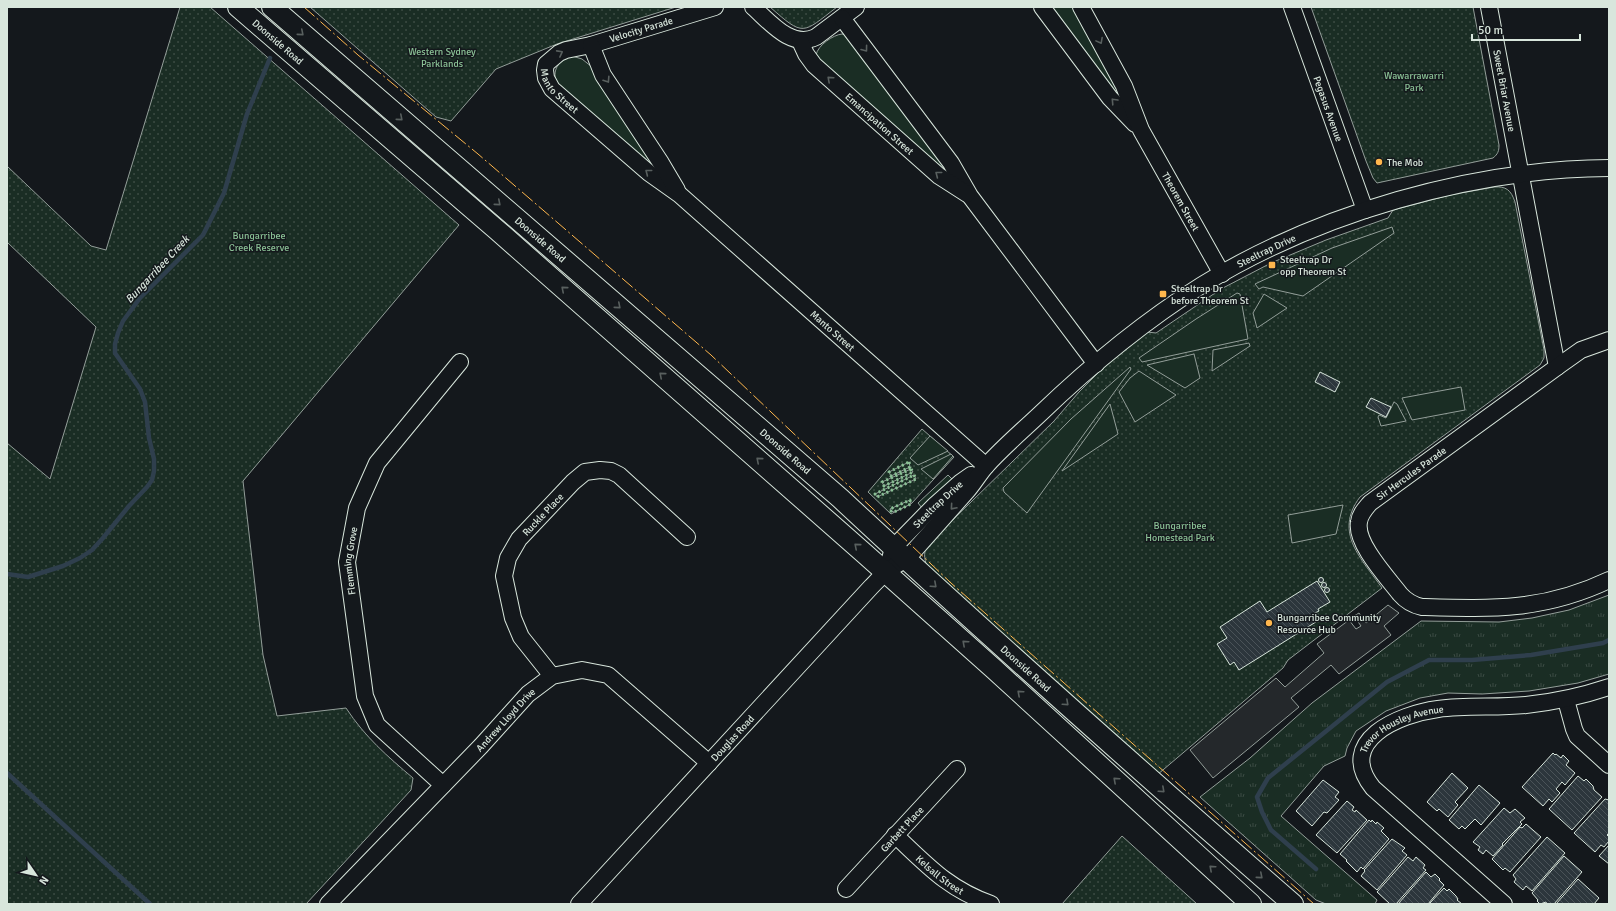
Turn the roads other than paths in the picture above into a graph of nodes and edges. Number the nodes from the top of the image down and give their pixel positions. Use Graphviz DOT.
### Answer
graph roads {
  1 [pos="238,7"];
  2 [pos="272,7"];
  3 [pos="715,7"];
  4 [pos="753,7"];
  5 [pos="856,7"];
  6 [pos="1042,7"];
  7 [pos="1081,7"];
  8 [pos="1292,7"];
  9 [pos="1489,7"];
  10 [pos="842,18"];
  11 [pos="800,40"];
  12 [pos="591,45"];
  13 [pos="1141,130"];
  14 [pos="1609,168"];
  15 [pos="1521,175"];
  16 [pos="680,195"];
  17 [pos="970,196"];
  18 [pos="1365,210"];
  19 [pos="1222,274"];
  20 [pos="1609,340"];
  21 [pos="460,362"];
  22 [pos="1096,364"];
  23 [pos="1557,367"];
  24 [pos="986,466"];
  25 [pos="687,537"];
  26 [pos="899,554"];
  27 [pos="886,572"];
  28 [pos="1609,580"];
  29 [pos="552,676"];
  30 [pos="1609,688"];
  31 [pos="1566,700"];
  32 [pos="709,763"];
  33 [pos="1609,766"];
  34 [pos="956,769"];
  35 [pos="443,785"];
  36 [pos="895,835"];
  37 [pos="846,889"];
  38 [pos="328,904"];
  39 [pos="579,904"];
  40 [pos="991,904"];
  41 [pos="1251,904"];
  42 [pos="1293,904"];
  43 [pos="1504,904"];
  27 -- 1 [label="main road, Doonside Road, one-way"];
  2 -- 26 [label="main road, Doonside Road, one-way"];
  3 -- 12 [label="street, Velocity Parade"];
  4 -- 11 [label="street"];
  5 -- 10 [label="street"];
  13 -- 6 [label="street, Theorem Street, one-way"];
  7 -- 13 [label="street, Theorem Street, one-way"];
  8 -- 18 [label="street, Pegasus Avenue"];
  9 -- 15 [label="street, Sweet Briar Avenue"];
  10 -- 11 [label="street"];
  10 -- 17 [label="street, Emancipation Street, one-way"];
  17 -- 11 [label="street, Emancipation Street, one-way"];
  12 -- 16 [label="street, Manto Street, one-way"];
  16 -- 12 [label="street, Manto Street, one-way"];
  13 -- 19 [label="street, Theorem Street"];
  14 -- 15 [label="street, Steeltrap Drive"];
  15 -- 18 [label="street, Steeltrap Drive"];
  15 -- 23 [label="street"];
  16 -- 24 [label="street, Manto Street"];
  17 -- 22 [label="street, Emancipation Street"];
  18 -- 19 [label="street, Steeltrap Drive"];
  19 -- 22 [label="street, Steeltrap Drive"];
  20 -- 23 [label="street, Sir Hercules Parade"];
  21 -- 35 [label="street, Flemming Grove"];
  22 -- 24 [label="street, Steeltrap Drive"];
  23 -- 28 [label="street, Sir Hercules Parade"];
  24 -- 26 [label="street, Steeltrap Drive"];
  25 -- 29 [label="street, Ruckle Place"];
  26 -- 27 [label="street, Douglas Road"];
  26 -- 42 [label="main road, Doonside Road, one-way"];
  27 -- 32 [label="street, Douglas Road"];
  41 -- 27 [label="main road, Doonside Road, one-way"];
  29 -- 32 [label="street, Andrew Lloyd Drive"];
  29 -- 35 [label="street, Andrew Lloyd Drive"];
  30 -- 31 [label="street, Trevor Housley Avenue"];
  31 -- 33 [label="street"];
  31 -- 43 [label="street, Trevor Housley Avenue"];
  32 -- 39 [label="street, Douglas Road"];
  34 -- 36 [label="street, Garbett Place"];
  35 -- 38 [label="street, Andrew Lloyd Drive"];
  36 -- 37 [label="street, Garbett Place"];
  36 -- 40 [label="street, Kelsall Street"];
}
